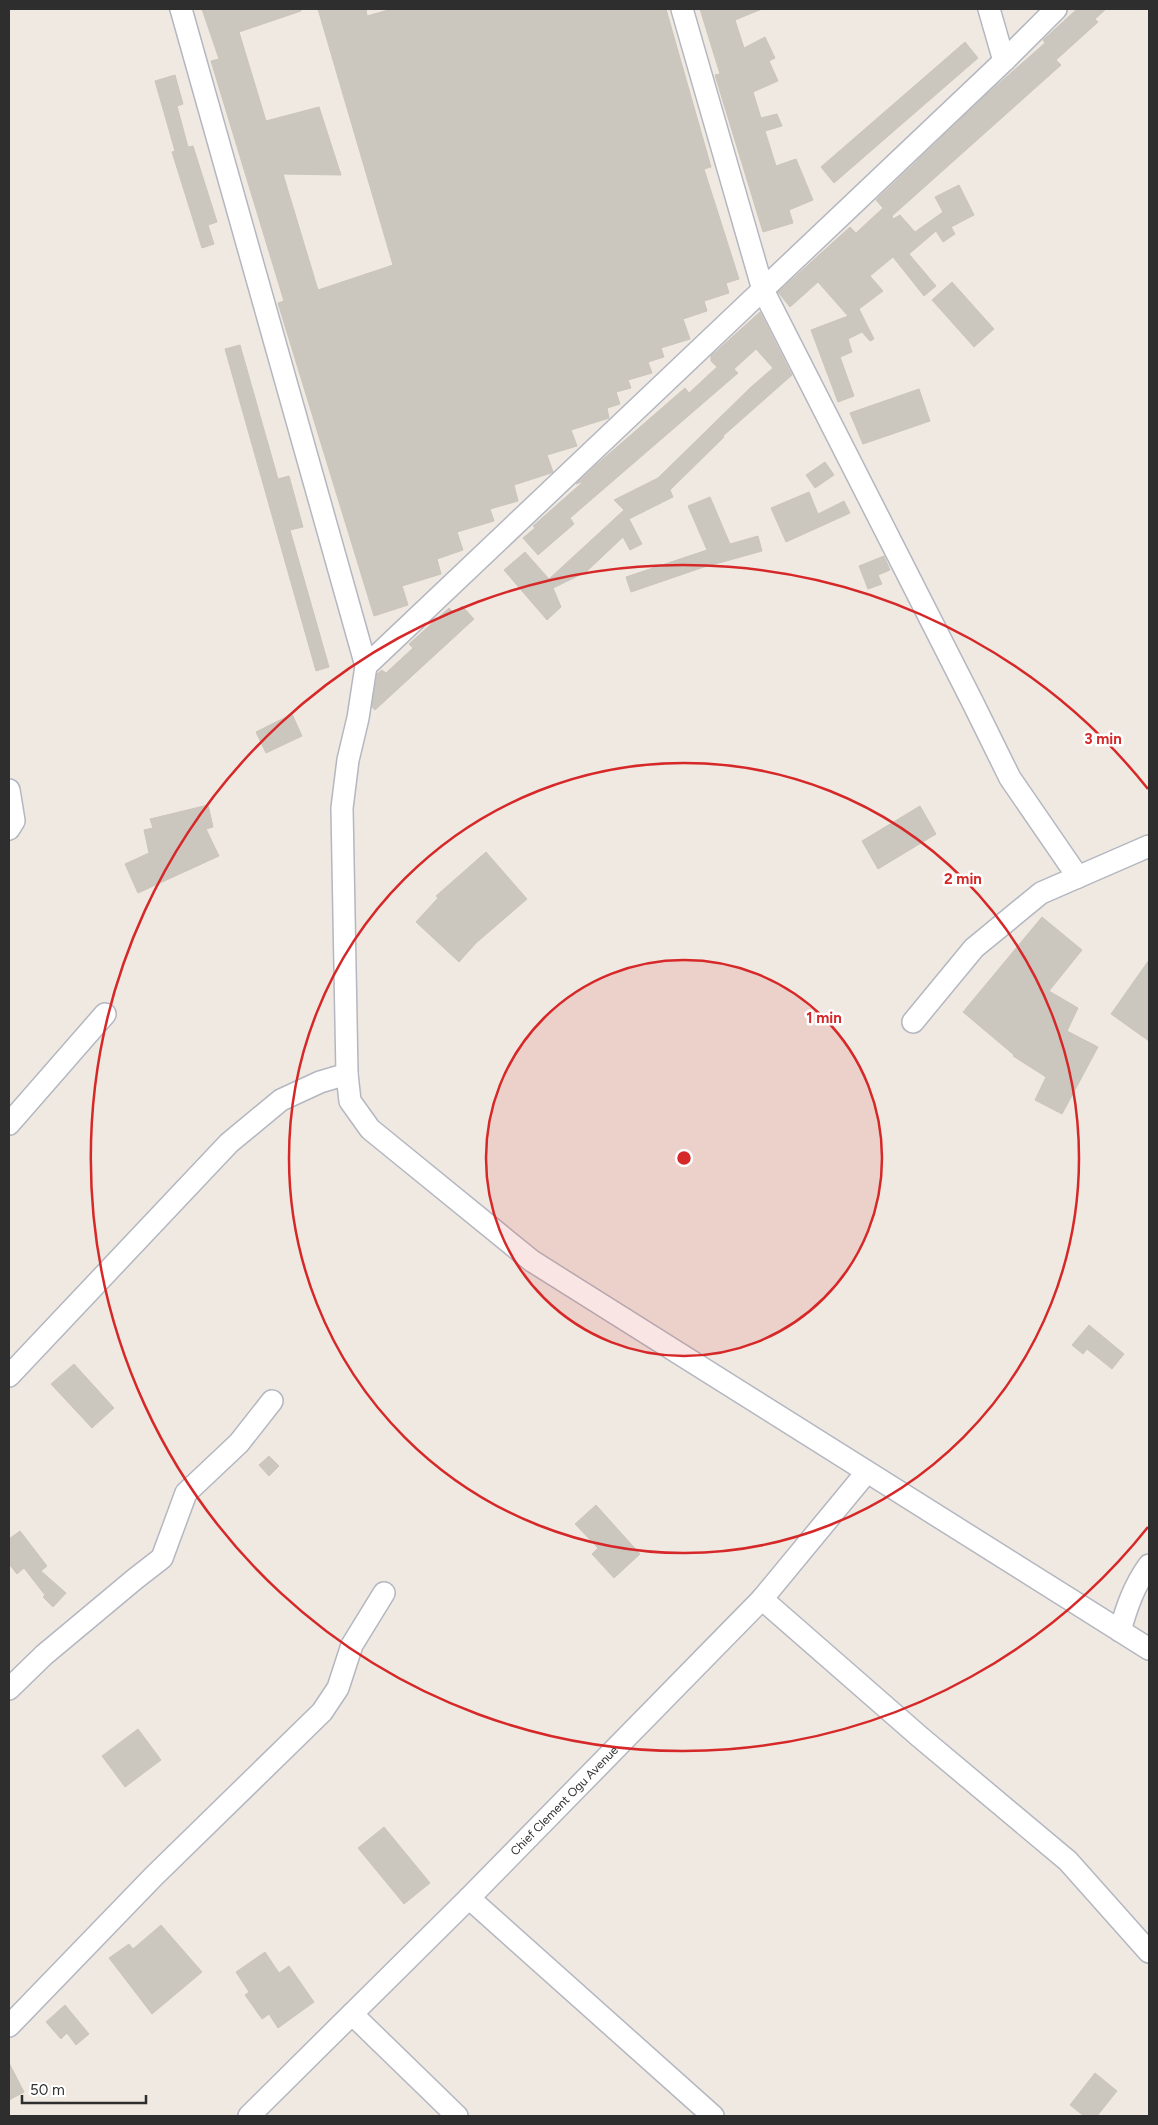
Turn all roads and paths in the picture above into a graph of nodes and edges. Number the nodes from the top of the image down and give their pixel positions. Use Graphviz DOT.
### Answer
graph roads {
  1 [pos="181,9"];
  2 [pos="682,9"];
  3 [pos="989,9"];
  4 [pos="1056,9"];
  5 [pos="1004,60"];
  6 [pos="763,290"];
  7 [pos="366,666"];
  8 [pos="9,790"];
  9 [pos="9,829"];
  10 [pos="1149,846"];
  11 [pos="1078,877"];
  12 [pos="105,1014"];
  13 [pos="913,1022"];
  14 [pos="347,1074"];
  15 [pos="9,1124"];
  16 [pos="9,1376"];
  17 [pos="272,1401"];
  18 [pos="866,1473"];
  19 [pos="1149,1565"];
  20 [pos="384,1593"];
  21 [pos="762,1599"];
  22 [pos="1120,1630"];
  23 [pos="1149,1649"];
  24 [pos="9,1689"];
  25 [pos="469,1898"];
  26 [pos="1149,1952"];
  27 [pos="352,2014"];
  28 [pos="9,2026"];
  29 [pos="249,2116"];
  30 [pos="457,2116"];
  31 [pos="712,2116"];
  1 -- 7 [label="street"];
  2 -- 6 [label="street"];
  3 -- 5 [label="street"];
  4 -- 5 [label="street"];
  5 -- 6 [label="street"];
  6 -- 7 [label="street"];
  6 -- 11 [label="street"];
  7 -- 14 [label="street"];
  8 -- 9 [label="street"];
  10 -- 11 [label="street"];
  11 -- 13 [label="street"];
  12 -- 15 [label="street"];
  14 -- 16 [label="street"];
  14 -- 18 [label="street"];
  17 -- 24 [label="street"];
  18 -- 21 [label="street, Chief Clement Ogu Avenue"];
  18 -- 22 [label="street"];
  19 -- 22 [label="street"];
  20 -- 28 [label="street"];
  21 -- 25 [label="street, Chief Clement Ogu Avenue"];
  21 -- 26 [label="street"];
  22 -- 23 [label="street"];
  25 -- 27 [label="street, Chief Clement Ogu Avenue"];
  25 -- 31 [label="street"];
  27 -- 29 [label="street, Chief Clement Ogu Avenue"];
  27 -- 30 [label="street"];
}
